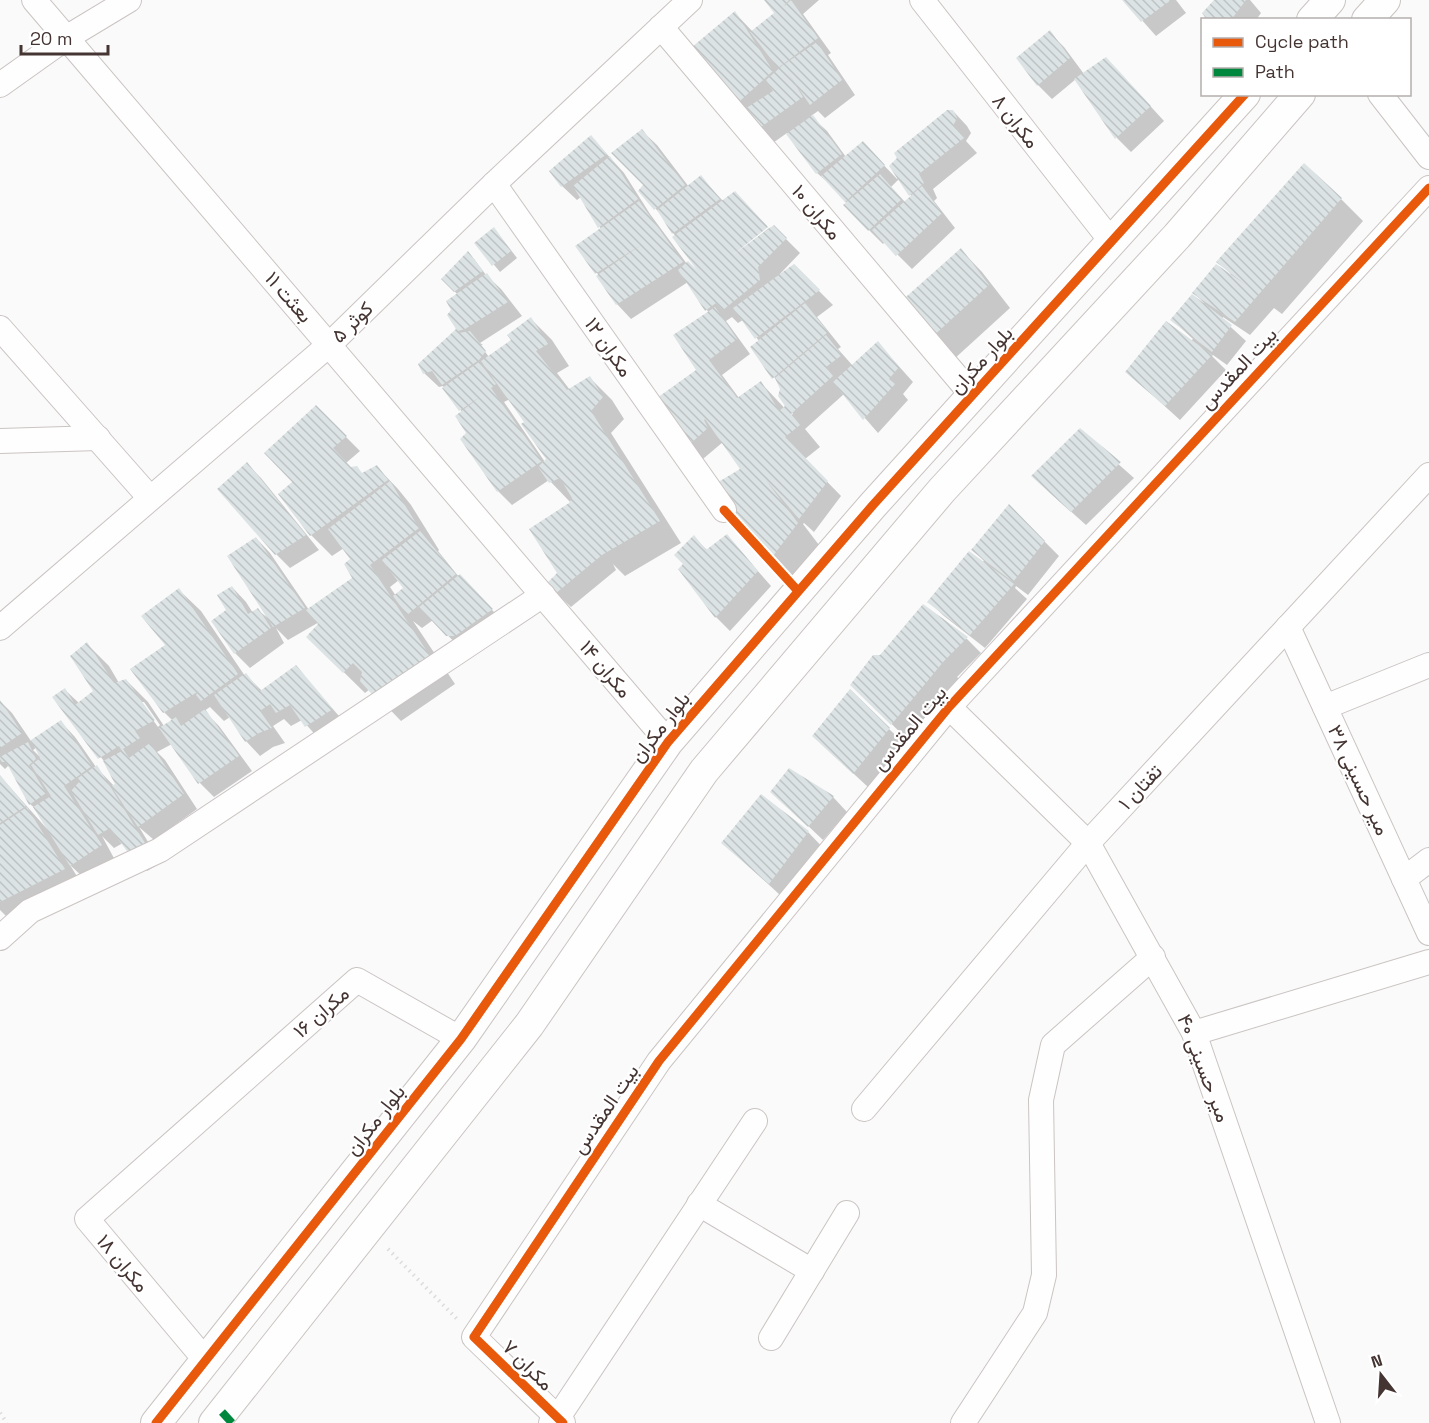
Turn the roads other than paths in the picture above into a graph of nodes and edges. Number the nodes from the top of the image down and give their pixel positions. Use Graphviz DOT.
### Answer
graph roads {
  1 [pos="34,0"];
  2 [pos="129,0"];
  3 [pos="690,0"];
  4 [pos="922,0"];
  5 [pos="1330,0"];
  6 [pos="1385,0"];
  7 [pos="1314,18"];
  8 [pos="1369,18"];
  9 [pos="661,27"];
  10 [pos="66,39"];
  11 [pos="0,85"];
  12 [pos="1243,96"];
  13 [pos="1298,96"];
  14 [pos="1382,96"];
  15 [pos="1429,157"];
  16 [pos="495,184"];
  17 [pos="1429,188"];
  18 [pos="1112,242"];
  19 [pos="1071,288"];
  20 [pos="1101,318"];
  21 [pos="0,328"];
  22 [pos="330,344"];
  23 [pos="973,396"];
  24 [pos="98,438"];
  25 [pos="0,441"];
  26 [pos="1429,475"];
  27 [pos="150,498"];
  28 [pos="723,510"];
  29 [pos="543,595"];
  30 [pos="1288,627"];
  31 [pos="0,628"];
  32 [pos="1429,665"];
  33 [pos="949,707"];
  34 [pos="1325,707"];
  35 [pos="668,742"];
  36 [pos="1088,843"];
  37 [pos="1429,860"];
  38 [pos="1404,879"];
  39 [pos="1429,933"];
  40 [pos="0,938"];
  41 [pos="1152,957"];
  42 [pos="1429,962"];
  43 [pos="1194,1033"];
  44 [pos="461,1040"];
  45 [pos="222,1100"];
  46 [pos="864,1109"];
  47 [pos="754,1121"];
  48 [pos="699,1204"];
  49 [pos="847,1213"];
  50 [pos="812,1270"];
  51 [pos="474,1337"];
  52 [pos="771,1338"];
  53 [pos="207,1362"];
  54 [pos="557,1422"];
  55 [pos="156,1423"];
  56 [pos="214,1423"];
  57 [pos="963,1423"];
  58 [pos="1328,1423"];
  1 -- 10 [label="street, بعثت ۱۱"];
  2 -- 10 [label="street"];
  3 -- 9 [label="street, کوثر ۵"];
  4 -- 18 [label="street, مکران ۸"];
  5 -- 7 [label="street"];
  6 -- 8 [label="street"];
  9 -- 16 [label="street, کوثر ۵"];
  9 -- 23 [label="street, مکران ۱۰"];
  10 -- 11 [label="street"];
  10 -- 22 [label="street, بعثت ۱۱"];
  12 -- 18 [label="street, بلوار مکران"];
  13 -- 20 [label="street"];
  14 -- 15 [label="street"];
  16 -- 22 [label="street, کوثر ۵"];
  16 -- 28 [label="street, مکران ۱۲"];
  17 -- 33 [label="street, بیت المقدس"];
  18 -- 19 [label="street, بلوار مکران"];
  19 -- 20 [label="street"];
  19 -- 23 [label="street, بلوار مکران"];
  20 -- 56 [label="street"];
  21 -- 24 [label="street"];
  22 -- 27 [label="street, کوثر ۵"];
  22 -- 29 [label="street, بعثت ۱۱"];
  23 -- 35 [label="street, بلوار مکران"];
  24 -- 25 [label="street"];
  24 -- 27 [label="street"];
  26 -- 30 [label="street, تفتان ۱"];
  27 -- 31 [label="street, کوثر ۵"];
  29 -- 35 [label="street, مکران ۱۴"];
  29 -- 40 [label="street"];
  30 -- 34 [label="street, میر حسینی ۳۸"];
  30 -- 36 [label="street, تفتان ۱"];
  32 -- 34 [label="street"];
  33 -- 36 [label="street, میر حسینی ۴۰"];
  33 -- 51 [label="street, بیت المقدس"];
  34 -- 38 [label="street, میر حسینی ۳۸"];
  35 -- 44 [label="street, بلوار مکران"];
  36 -- 41 [label="street, میر حسینی ۴۰"];
  36 -- 46 [label="street, تفتان ۱"];
  37 -- 38 [label="street"];
  38 -- 39 [label="street, میر حسینی ۳۸"];
  41 -- 43 [label="street, میر حسینی ۴۰"];
  41 -- 57 [label="street"];
  42 -- 43 [label="street"];
  43 -- 58 [label="street, میر حسینی ۴۰"];
  44 -- 45 [label="street, مکران ۱۶"];
  44 -- 53 [label="street, بلوار مکران"];
  45 -- 53 [label="street, مکران ۱۸"];
  47 -- 48 [label="street"];
  48 -- 50 [label="street"];
  48 -- 54 [label="street"];
  49 -- 50 [label="street"];
  50 -- 52 [label="street"];
  51 -- 54 [label="street, مکران ۷"];
  53 -- 55 [label="street, بلوار مکران"];
}
